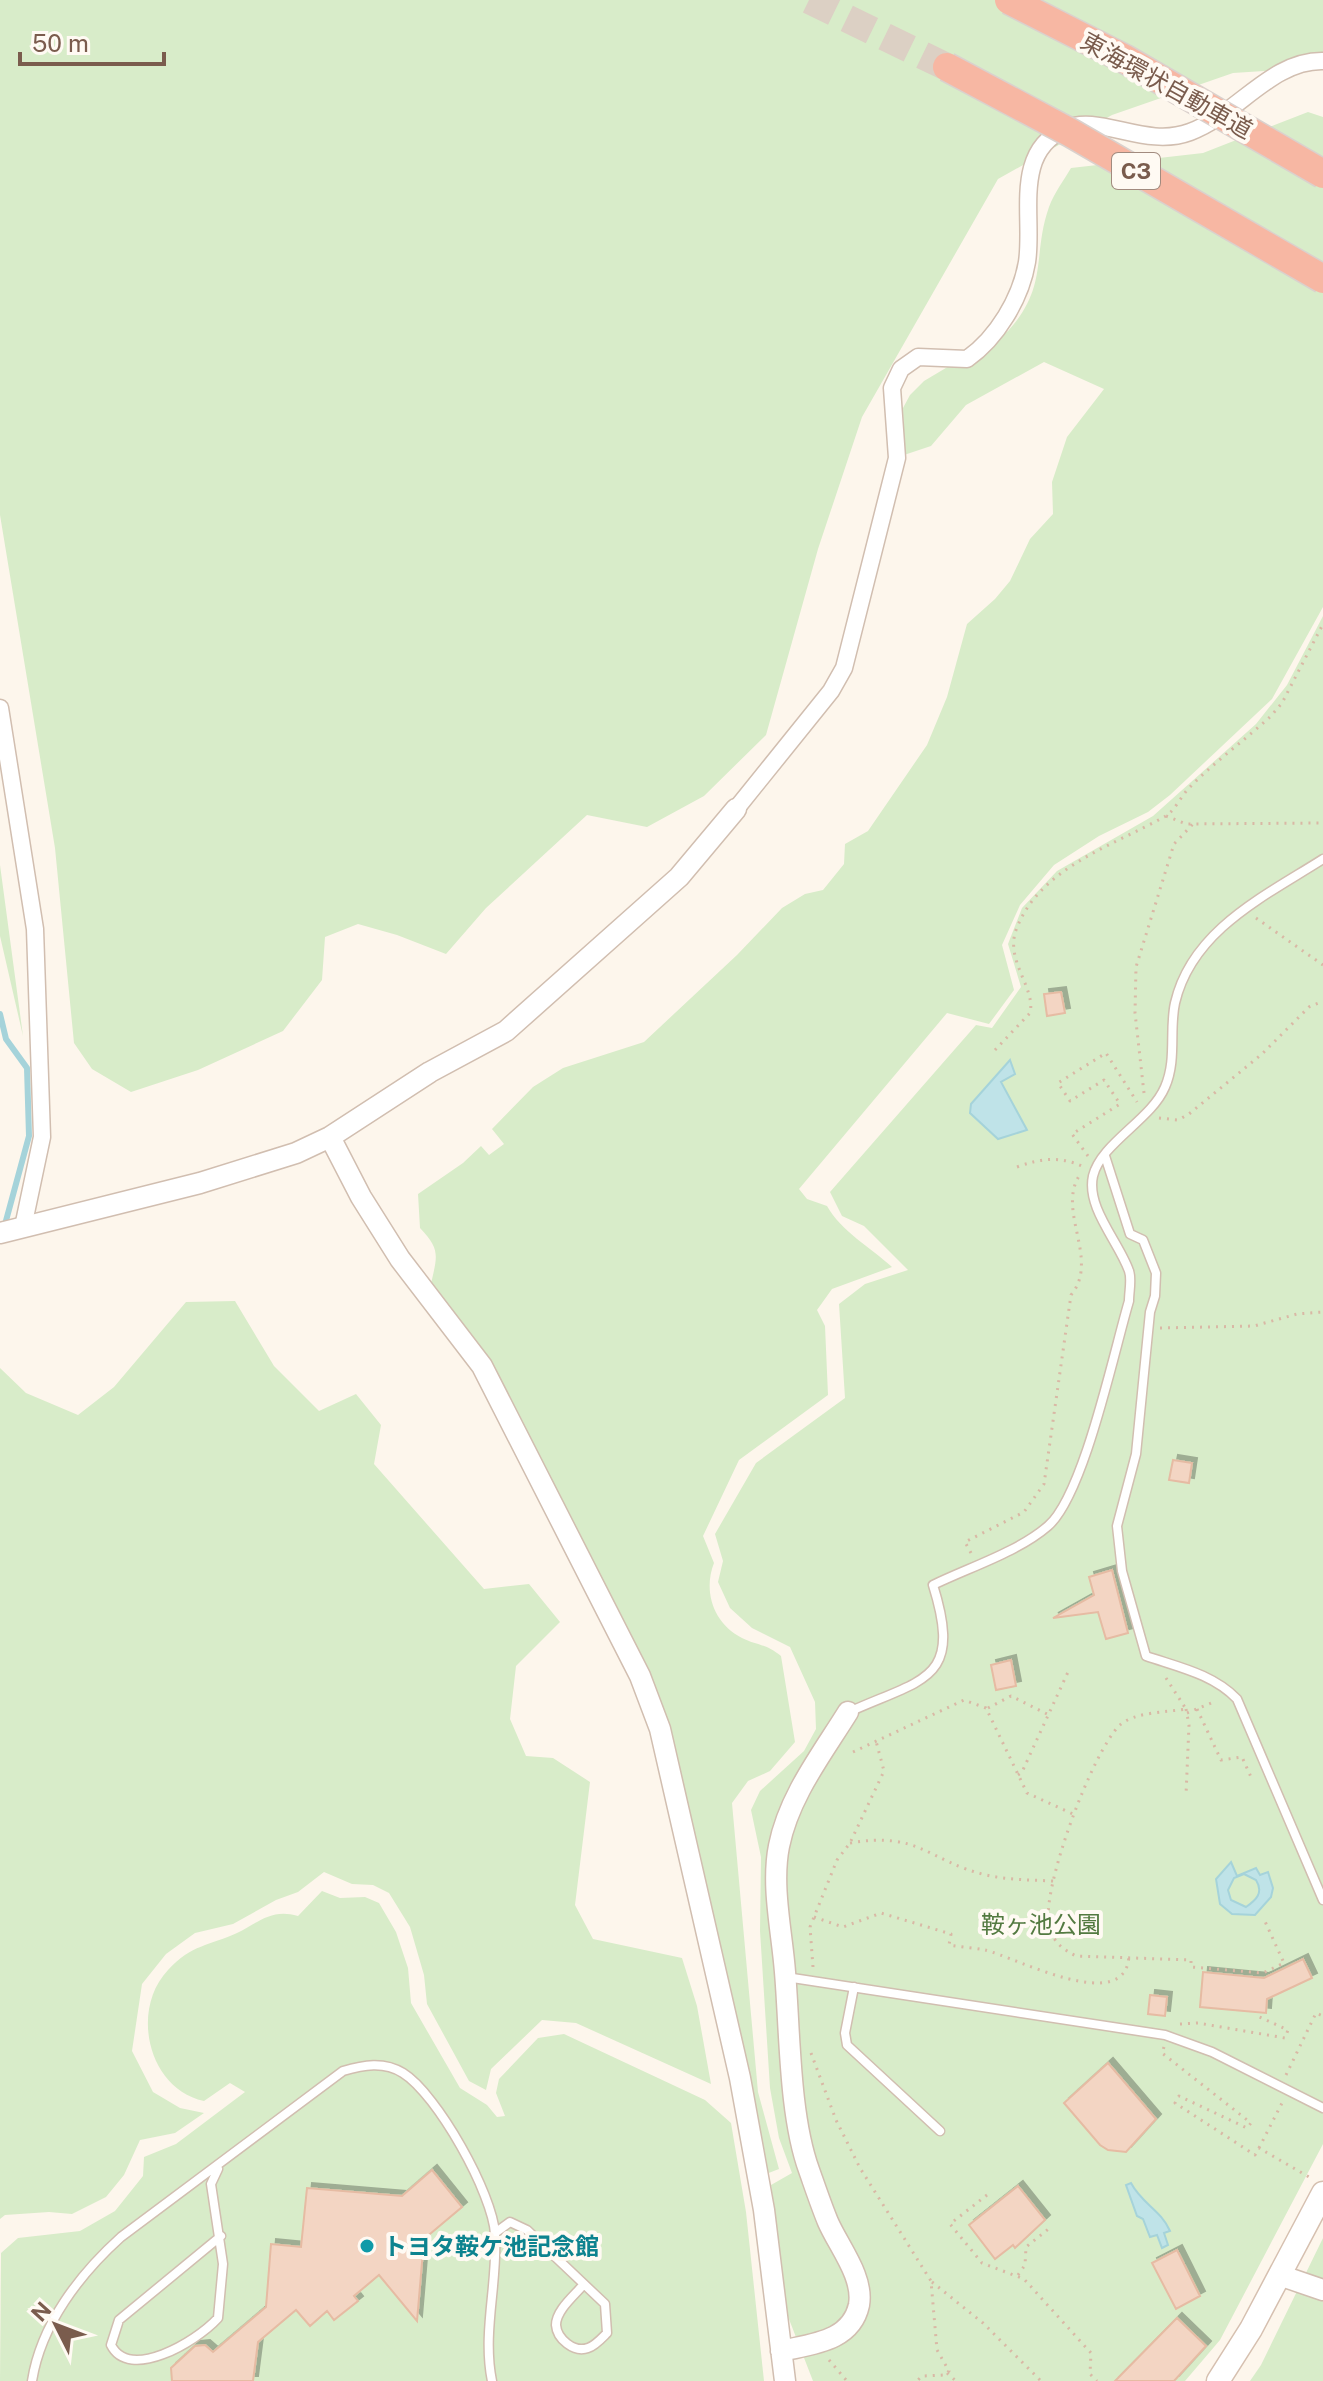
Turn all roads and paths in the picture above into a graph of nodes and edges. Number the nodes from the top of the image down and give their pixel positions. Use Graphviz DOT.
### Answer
graph roads {
  1 [pos="1009,0"];
  2 [pos="1323,61"];
  3 [pos="947,67"];
  4 [pos="1323,174"];
  5 [pos="1323,279"];
  6 [pos="1323,624"];
  7 [pos="0,708"];
  8 [pos="736,809"];
  9 [pos="1166,816"];
  10 [pos="1323,823"];
  11 [pos="1193,824"];
  12 [pos="1323,859"];
  13 [pos="1243,909"];
  14 [pos="1323,965"];
  15 [pos="1323,1001"];
  16 [pos="995,1050"];
  17 [pos="1150,1110"];
  18 [pos="330,1137"];
  19 [pos="1105,1156"];
  20 [pos="1017,1167"];
  21 [pos="1095,1172"];
  22 [pos="13,1230"];
  23 [pos="1323,1312"];
  24 [pos="1148,1328"];
  25 [pos="975,1564"];
  26 [pos="1161,1661"];
  27 [pos="1068,1672"];
  28 [pos="1219,1699"];
  29 [pos="986,1708"];
  30 [pos="1197,1709"];
  31 [pos="1186,1711"];
  32 [pos="848,1712"];
  33 [pos="1049,1715"];
  34 [pos="876,1741"];
  35 [pos="853,1752"];
  36 [pos="1018,1775"];
  37 [pos="1251,1777"];
  38 [pos="1186,1795"];
  39 [pos="1073,1814"];
  40 [pos="850,1843"];
  41 [pos="1054,1881"];
  42 [pos="1323,1900"];
  43 [pos="814,1917"];
  44 [pos="1263,1917"];
  45 [pos="1129,1956"];
  46 [pos="785,1976"];
  47 [pos="814,1981"];
  48 [pos="854,1987"];
  49 [pos="1255,2015"];
  50 [pos="1323,2016"];
  51 [pos="1169,2036"];
  52 [pos="808,2045"];
  53 [pos="1287,2089"];
  54 [pos="1323,2108"];
  55 [pos="940,2131"];
  56 [pos="1259,2148"];
  57 [pos="229,2156"];
  58 [pos="1317,2186"];
  59 [pos="987,2195"];
  60 [pos="1051,2227"];
  61 [pos="495,2233"];
  62 [pos="221,2236"];
  63 [pos="1018,2275"];
  64 [pos="1279,2275"];
  65 [pos="931,2281"];
  66 [pos="584,2284"];
  67 [pos="1323,2290"];
  68 [pos="781,2351"];
  69 [pos="829,2360"];
  70 [pos="156,2369"];
  71 [pos="131,2371"];
  72 [pos="947,2373"];
  73 [pos="32,2381"];
  74 [pos="492,2381"];
  75 [pos="785,2381"];
  76 [pos="847,2381"];
  77 [pos="917,2381"];
  78 [pos="956,2381"];
  79 [pos="1041,2381"];
  80 [pos="1097,2381"];
  81 [pos="1218,2381"];
  1 -- 4 [label="highway, 東海環状自動車道, bridge"];
  2 -- 8 [label="street"];
  3 -- 5 [label="highway, C3, bridge"];
  6 -- 9 [label="path"];
  7 -- 22 [label="street"];
  8 -- 18 [label="street"];
  9 -- 11 [label="path"];
  9 -- 16 [label="path"];
  10 -- 11 [label="path"];
  11 -- 17 [label="path"];
  12 -- 13 [label="lane"];
  13 -- 14 [label="path"];
  13 -- 17 [label="lane"];
  15 -- 17 [label="path"];
  17 -- 19 [label="lane"];
  17 -- 21 [label="path"];
  18 -- 22 [label="street"];
  18 -- 68 [label="street"];
  19 -- 21 [label="lane"];
  19 -- 24 [label="lane"];
  20 -- 21 [label="path"];
  21 -- 25 [label="path"];
  21 -- 25 [label="lane"];
  23 -- 24 [label="path"];
  24 -- 26 [label="lane"];
  25 -- 32 [label="lane"];
  26 -- 31 [label="path"];
  26 -- 42 [label="lane"];
  27 -- 33 [label="path"];
  28 -- 30 [label="path"];
  29 -- 33 [label="path"];
  29 -- 34 [label="path"];
  29 -- 36 [label="path"];
  30 -- 31 [label="path"];
  30 -- 37 [label="path"];
  31 -- 38 [label="path"];
  31 -- 39 [label="path"];
  32 -- 46 [label="street"];
  33 -- 36 [label="path"];
  34 -- 35 [label="path"];
  34 -- 40 [label="path"];
  36 -- 39 [label="path"];
  39 -- 41 [label="path"];
  40 -- 41 [label="path"];
  40 -- 43 [label="path"];
  41 -- 45 [label="path"];
  43 -- 45 [label="path"];
  43 -- 47 [label="path"];
  44 -- 45 [label="path"];
  46 -- 47 [label="lane"];
  46 -- 68 [label="street"];
  47 -- 48 [label="lane"];
  48 -- 51 [label="lane"];
  48 -- 55 [label="lane"];
  49 -- 51 [label="path"];
  50 -- 53 [label="path"];
  51 -- 53 [label="lane"];
  51 -- 56 [label="path"];
  52 -- 65 [label="path"];
  53 -- 54 [label="lane"];
  53 -- 56 [label="path"];
  56 -- 58 [label="path"];
  57 -- 61 [label="lane"];
  57 -- 62 [label="lane"];
  57 -- 73 [label="lane"];
  58 -- 64 [label="main road"];
  59 -- 63 [label="path"];
  60 -- 63 [label="path"];
  61 -- 66 [label="lane"];
  61 -- 74 [label="lane"];
  62 -- 70 [label="lane"];
  62 -- 71 [label="lane"];
  63 -- 80 [label="path"];
  64 -- 67 [label="street"];
  64 -- 81 [label="main road"];
  65 -- 72 [label="path"];
  65 -- 79 [label="path"];
  66 -- 66 [label="lane"];
  68 -- 75 [label="street"];
  69 -- 76 [label="path"];
  72 -- 77 [label="path"];
  72 -- 78 [label="path"];
}
